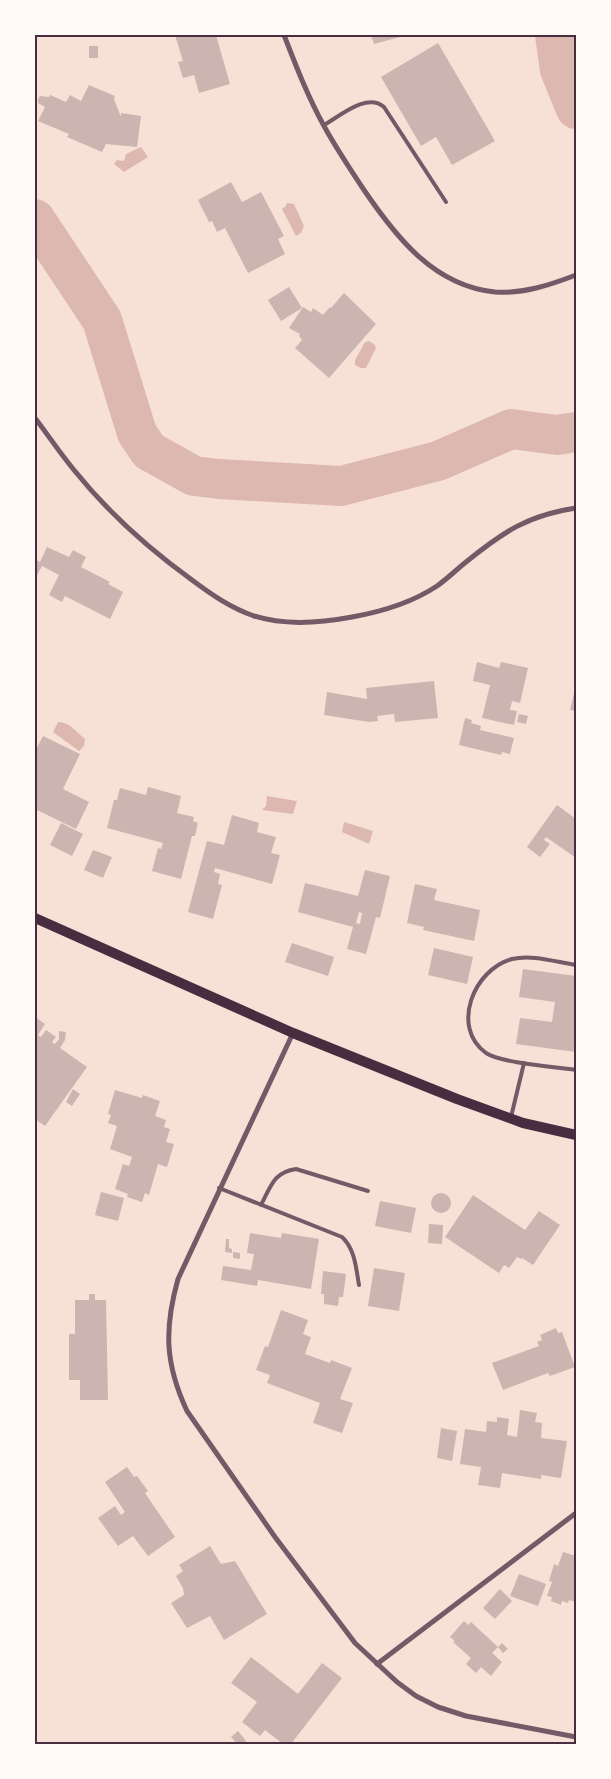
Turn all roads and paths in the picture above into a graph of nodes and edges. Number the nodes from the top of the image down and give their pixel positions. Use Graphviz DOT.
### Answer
graph roads {
  1 [pos="284,35"];
  2 [pos="324,125"];
  3 [pos="446,202"];
  4 [pos="576,275"];
  5 [pos="35,418"];
  6 [pos="576,508"];
  7 [pos="35,918"];
  8 [pos="576,965"];
  9 [pos="293,1033"];
  10 [pos="524,1063"];
  11 [pos="576,1070"];
  12 [pos="511,1119"];
  13 [pos="576,1135"];
  14 [pos="219,1188"];
  15 [pos="368,1191"];
  16 [pos="261,1204"];
  17 [pos="359,1285"];
  18 [pos="576,1512"];
  19 [pos="377,1664"];
  20 [pos="576,1737"];
  1 -- 2 [label="street"];
  2 -- 3 [label="lane"];
  2 -- 4 [label="street"];
  5 -- 6 [label="street"];
  7 -- 9 [label="main road"];
  8 -- 10 [label="lane"];
  9 -- 12 [label="main road"];
  9 -- 14 [label="street"];
  10 -- 11 [label="lane"];
  10 -- 12 [label="lane"];
  12 -- 13 [label="main road"];
  14 -- 16 [label="lane"];
  14 -- 19 [label="street"];
  15 -- 16 [label="lane"];
  16 -- 17 [label="lane"];
  18 -- 19 [label="street"];
  19 -- 20 [label="street"];
}
